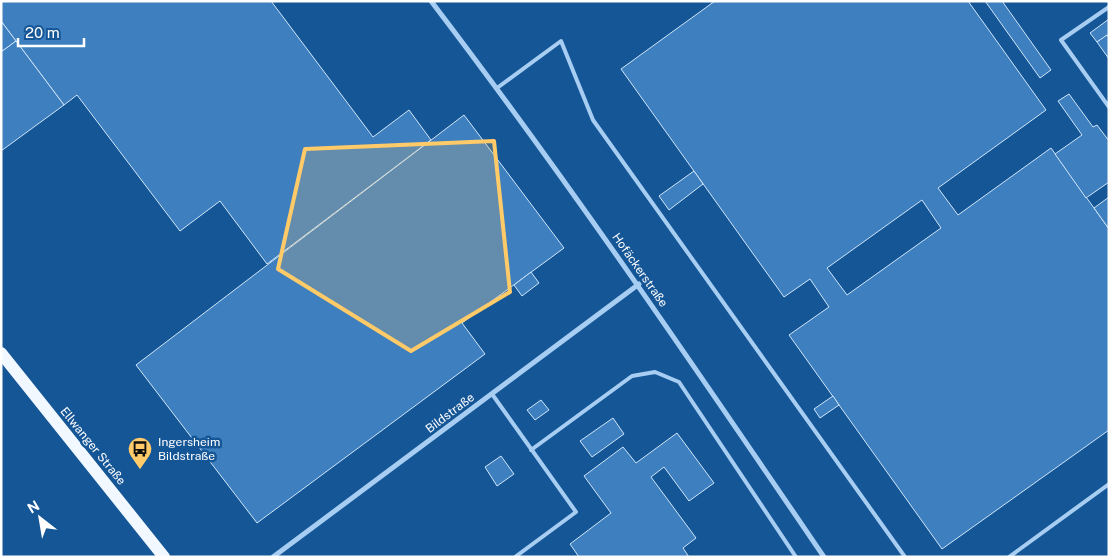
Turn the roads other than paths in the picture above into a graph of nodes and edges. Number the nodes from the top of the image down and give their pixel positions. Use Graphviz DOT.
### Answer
graph roads {
  1 [pos="431,1"];
  2 [pos="1109,7"];
  3 [pos="498,88"];
  4 [pos="1109,107"];
  5 [pos="638,284"];
  6 [pos="1,353"];
  7 [pos="492,394"];
  8 [pos="531,450"];
  9 [pos="1109,484"];
  10 [pos="164,557"];
  11 [pos="273,557"];
  12 [pos="515,557"];
  13 [pos="796,557"];
  14 [pos="824,557"];
  15 [pos="905,557"];
  16 [pos="1008,557"];
  1 -- 3 [label="street, Hofäckerstraße"];
  2 -- 4 [label="lane"];
  3 -- 5 [label="street, Hofäckerstraße"];
  3 -- 15 [label="lane"];
  5 -- 7 [label="street, Bildstraße"];
  5 -- 14 [label="street, Hofäckerstraße"];
  6 -- 10 [label="main road, Ellwanger Straße"];
  7 -- 8 [label="lane"];
  7 -- 11 [label="street, Bildstraße"];
  8 -- 12 [label="lane"];
  8 -- 13 [label="lane"];
  9 -- 16 [label="lane"];
}
